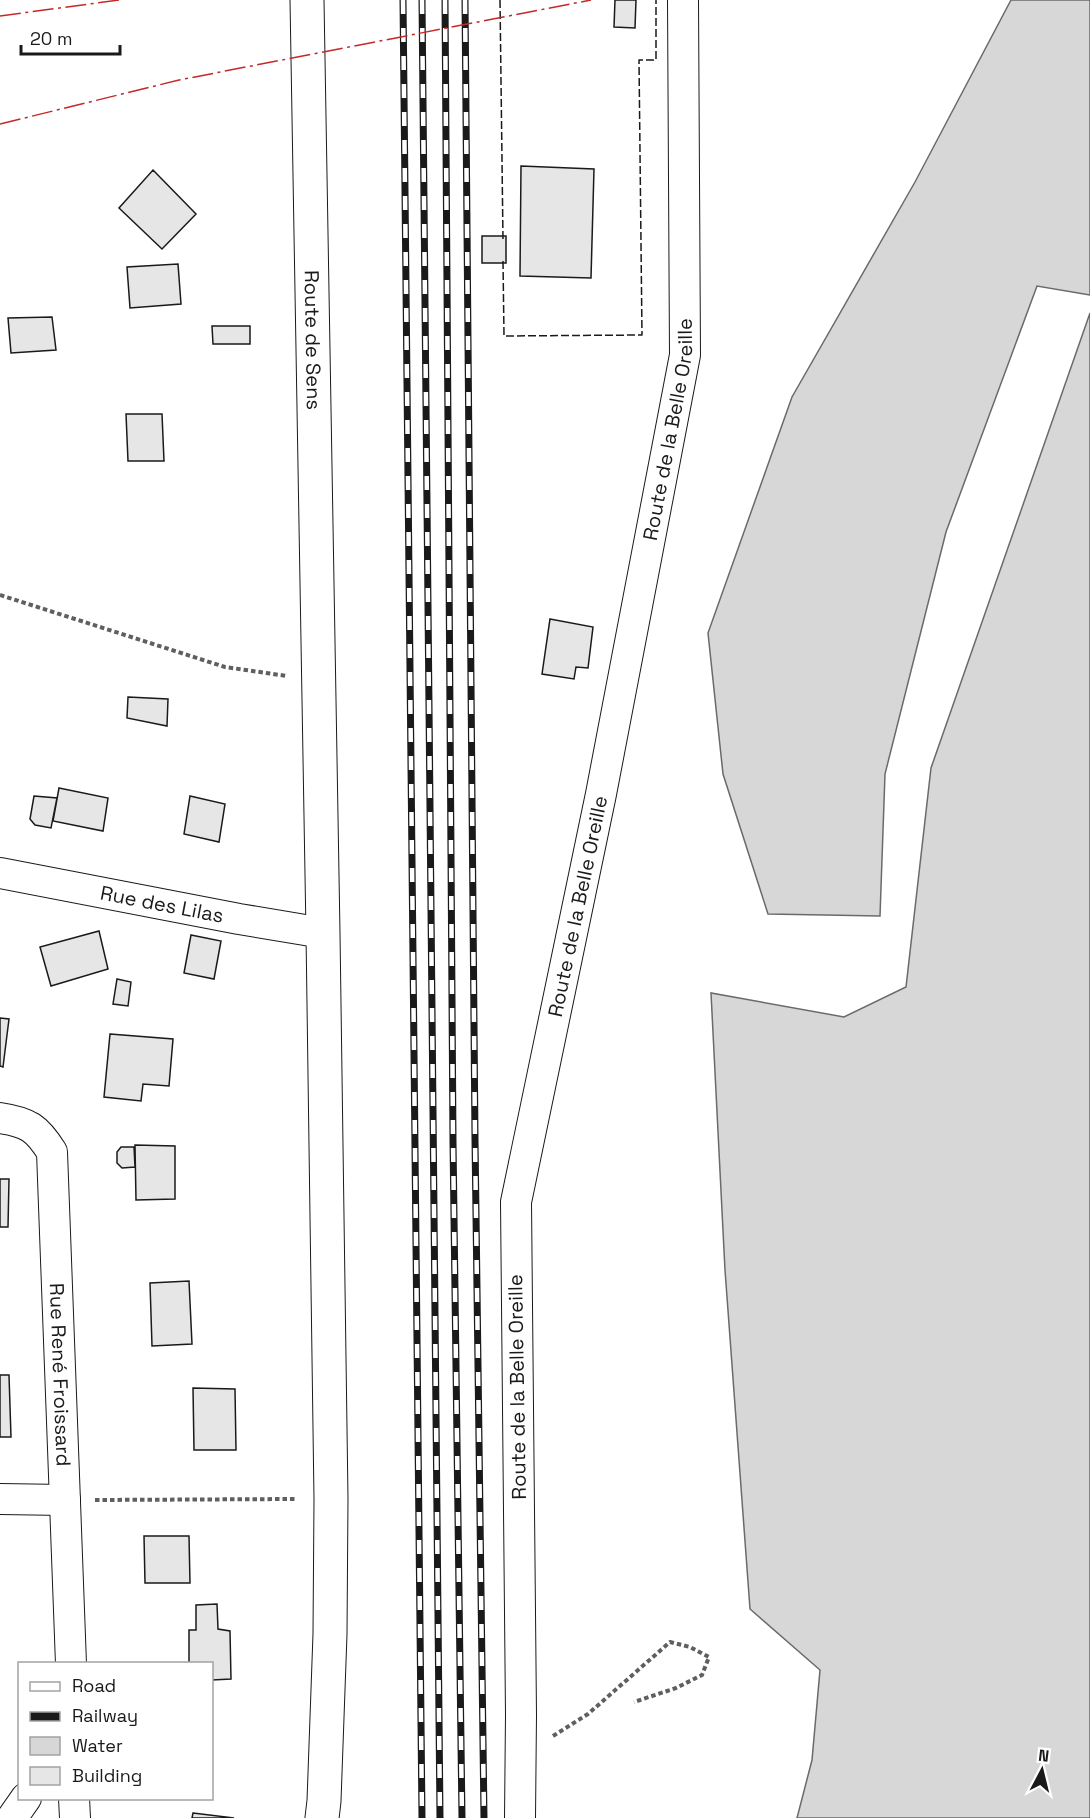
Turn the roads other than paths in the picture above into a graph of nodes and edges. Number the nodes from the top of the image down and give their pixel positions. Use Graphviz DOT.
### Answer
graph roads {
  1 [pos="307,0"];
  2 [pos="683,0"];
  3 [pos="0,873"];
  4 [pos="323,933"];
  5 [pos="0,1118"];
  6 [pos="0,1499"];
  7 [pos="65,1500"];
  8 [pos="71,1662"];
  9 [pos="25,1800"];
  10 [pos="74,1800"];
  11 [pos="12,1818"];
  12 [pos="75,1818"];
  13 [pos="322,1818"];
  14 [pos="520,1818"];
  1 -- 4 [label="main road, Route de Sens"];
  2 -- 14 [label="street, Route de la Belle Oreille"];
  3 -- 4 [label="street, Rue des Lilas"];
  4 -- 13 [label="main road, Route de Sens"];
  5 -- 7 [label="street, Rue René Froissard"];
  6 -- 7 [label="street"];
  7 -- 8 [label="street, Rue René Froissard"];
  9 -- 11 [label="street"];
  10 -- 12 [label="street"];
}
